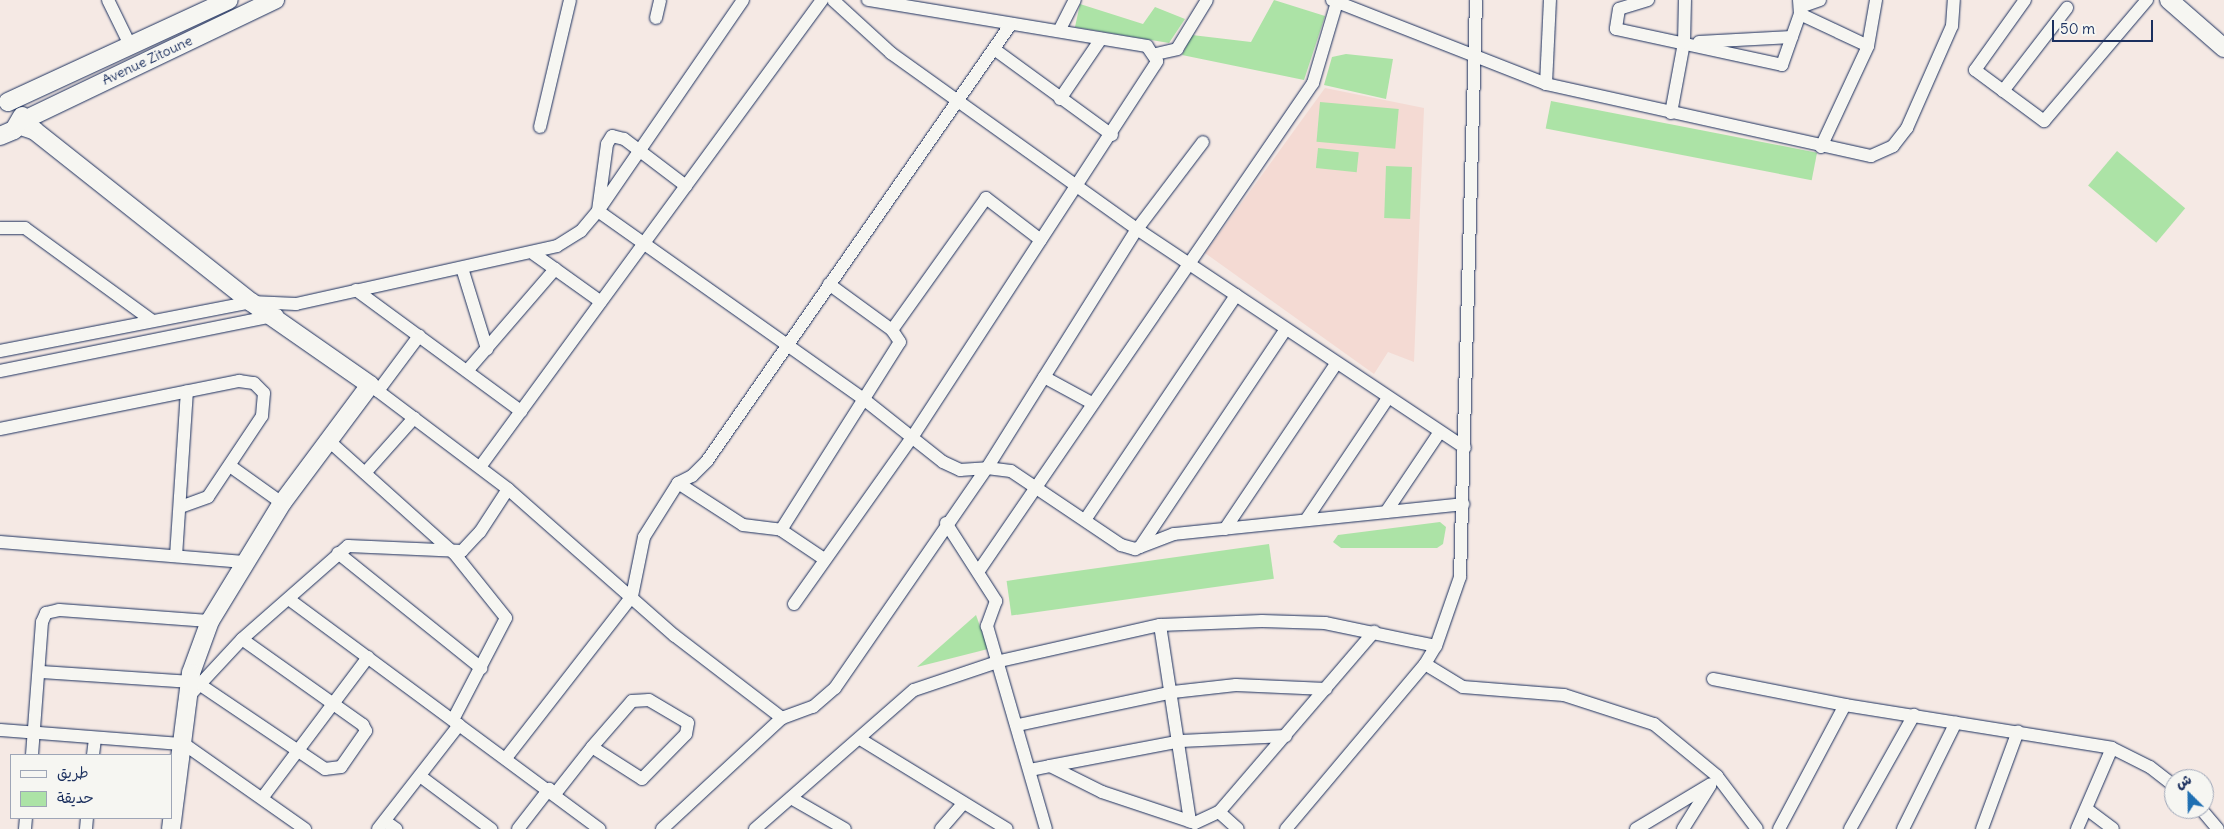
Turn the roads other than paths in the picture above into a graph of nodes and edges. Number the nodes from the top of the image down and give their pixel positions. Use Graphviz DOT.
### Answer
graph roads {
  1 [pos="108,0"];
  2 [pos="229,0"];
  3 [pos="275,0"];
  4 [pos="570,0"];
  5 [pos="660,0"];
  6 [pos="743,0"];
  7 [pos="822,0"];
  8 [pos="833,0"];
  9 [pos="868,0"];
  10 [pos="1075,0"];
  11 [pos="1207,0"];
  12 [pos="1476,0"];
  13 [pos="1550,0"];
  14 [pos="1648,0"];
  15 [pos="1685,0"];
  16 [pos="1820,0"];
  17 [pos="1876,0"];
  18 [pos="1954,0"];
  19 [pos="2025,0"];
  20 [pos="2146,0"];
  21 [pos="2169,0"];
  22 [pos="1334,1"];
  23 [pos="890,2"];
  24 [pos="1800,7"];
  25 [pos="2067,8"];
  26 [pos="656,18"];
  27 [pos="1011,24"];
  28 [pos="1059,31"];
  29 [pos="1792,37"];
  30 [pos="1101,39"];
  31 [pos="1684,43"];
  32 [pos="130,45"];
  33 [pos="1868,46"];
  34 [pos="2224,48"];
  35 [pos="994,49"];
  36 [pos="1156,54"];
  37 [pos="1478,57"];
  38 [pos="1546,84"];
  39 [pos="2003,91"];
  40 [pos="1060,99"];
  41 [pos="957,100"];
  42 [pos="3,101"];
  43 [pos="1671,113"];
  44 [pos="19,124"];
  45 [pos="540,127"];
  46 [pos="1112,135"];
  47 [pos="0,136"];
  48 [pos="1203,142"];
  49 [pos="1821,147"];
  50 [pos="641,152"];
  51 [pos="686,186"];
  52 [pos="1078,187"];
  53 [pos="598,211"];
  54 [pos="0,228"];
  55 [pos="1137,229"];
  56 [pos="1041,240"];
  57 [pos="644,244"];
  58 [pos="534,254"];
  59 [pos="1187,262"];
  60 [pos="462,268"];
  61 [pos="555,269"];
  62 [pos="829,284"];
  63 [pos="356,290"];
  64 [pos="1236,295"];
  65 [pos="251,302"];
  66 [pos="601,302"];
  67 [pos="296,304"];
  68 [pos="274,317"];
  69 [pos="151,320"];
  70 [pos="892,330"];
  71 [pos="1286,330"];
  72 [pos="419,336"];
  73 [pos="784,347"];
  74 [pos="487,349"];
  75 [pos="0,351"];
  76 [pos="1336,364"];
  77 [pos="0,371"];
  78 [pos="467,371"];
  79 [pos="1044,377"];
  80 [pos="374,388"];
  81 [pos="187,391"];
  82 [pos="1388,398"];
  83 [pos="866,401"];
  84 [pos="1092,403"];
  85 [pos="521,411"];
  86 [pos="414,418"];
  87 [pos="0,429"];
  88 [pos="1439,433"];
  89 [pos="913,436"];
  90 [pos="329,441"];
  91 [pos="1465,448"];
  92 [pos="230,466"];
  93 [pos="480,467"];
  94 [pos="987,468"];
  95 [pos="365,473"];
  96 [pos="678,483"];
  97 [pos="1035,487"];
  98 [pos="508,489"];
  99 [pos="282,503"];
  100 [pos="1463,504"];
  101 [pos="181,507"];
  102 [pos="1386,512"];
  103 [pos="1085,520"];
  104 [pos="1306,520"];
  105 [pos="946,523"];
  106 [pos="1225,529"];
  107 [pos="782,530"];
  108 [pos="0,542"];
  109 [pos="1140,547"];
  110 [pos="338,553"];
  111 [pos="454,553"];
  112 [pos="176,556"];
  113 [pos="824,558"];
  114 [pos="244,562"];
  115 [pos="978,572"];
  116 [pos="632,596"];
  117 [pos="290,600"];
  118 [pos="794,604"];
  119 [pos="210,621"];
  120 [pos="1160,625"];
  121 [pos="1374,632"];
  122 [pos="242,639"];
  123 [pos="1436,646"];
  124 [pos="368,657"];
  125 [pos="1000,661"];
  126 [pos="1425,664"];
  127 [pos="480,668"];
  128 [pos="40,672"];
  129 [pos="1713,679"];
  130 [pos="193,687"];
  131 [pos="1326,689"];
  132 [pos="1173,692"];
  133 [pos="334,704"];
  134 [pos="1845,705"];
  135 [pos="1914,715"];
  136 [pos="782,718"];
  137 [pos="456,722"];
  138 [pos="1956,722"];
  139 [pos="1018,724"];
  140 [pos="0,730"];
  141 [pos="2018,731"];
  142 [pos="34,734"];
  143 [pos="1286,736"];
  144 [pos="95,738"];
  145 [pos="860,739"];
  146 [pos="1181,741"];
  147 [pos="184,744"];
  148 [pos="592,747"];
  149 [pos="2112,748"];
  150 [pos="298,752"];
  151 [pos="32,754"];
  152 [pos="93,754"];
  153 [pos="506,758"];
  154 [pos="1050,766"];
  155 [pos="1030,770"];
  156 [pos="420,776"];
  157 [pos="2164,778"];
  158 [pos="1714,780"];
  159 [pos="552,792"];
  160 [pos="263,798"];
  161 [pos="791,798"];
  162 [pos="963,804"];
  163 [pos="2088,810"];
  164 [pos="1219,812"];
  165 [pos="2210,819"];
  166 [pos="1190,822"];
  167 [pos="382,825"];
  168 [pos="840,828"];
  169 [pos="171,829"];
  170 [pos="305,829"];
  171 [pos="396,829"];
  172 [pos="490,829"];
  173 [pos="518,829"];
  174 [pos="599,829"];
  175 [pos="662,829"];
  176 [pos="755,829"];
  177 [pos="941,829"];
  178 [pos="1007,829"];
  179 [pos="1046,829"];
  180 [pos="1238,829"];
  181 [pos="1286,829"];
  182 [pos="1636,829"];
  183 [pos="1683,829"];
  184 [pos="1757,829"];
  185 [pos="1779,829"];
  186 [pos="1850,829"];
  187 [pos="1904,829"];
  188 [pos="1982,829"];
  189 [pos="2077,829"];
  190 [pos="2113,829"];
  191 [pos="2218,829"];
  1 -- 32 [label="street"];
  2 -- 32 [label="street, Avenue Zitoune"];
  3 -- 44 [label="street, Avenue Zitoune"];
  4 -- 45 [label="street"];
  5 -- 26 [label="street"];
  6 -- 50 [label="street"];
  7 -- 51 [label="street"];
  8 -- 41 [label="street"];
  9 -- 23 [label="street"];
  10 -- 28 [label="street"];
  11 -- 36 [label="street"];
  12 -- 37 [label="street"];
  13 -- 38 [label="street"];
  14 -- 31 [label="street"];
  15 -- 31 [label="street"];
  16 -- 24 [label="street"];
  17 -- 33 [label="street"];
  18 -- 49 [label="street"];
  19 -- 39 [label="street"];
  20 -- 39 [label="street"];
  21 -- 34 [label="street"];
  22 -- 37 [label="street"];
  22 -- 59 [label="street"];
  23 -- 27 [label="street"];
  24 -- 29 [label="street"];
  24 -- 33 [label="street"];
  25 -- 39 [label="street"];
  27 -- 28 [label="street"];
  27 -- 35 [label="street"];
  28 -- 30 [label="street"];
  29 -- 31 [label="street"];
  29 -- 31 [label="street"];
  30 -- 36 [label="street"];
  30 -- 40 [label="street"];
  31 -- 43 [label="street"];
  32 -- 42 [label="street, Avenue Zitoune"];
  33 -- 49 [label="street"];
  35 -- 40 [label="street"];
  35 -- 41 [label="street"];
  36 -- 46 [label="street"];
  37 -- 38 [label="street"];
  37 -- 91 [label="street"];
  38 -- 43 [label="street"];
  40 -- 46 [label="street"];
  41 -- 52 [label="street"];
  41 -- 62 [label="street"];
  42 -- 44 [label="street, Avenue Zitoune"];
  43 -- 49 [label="street"];
  44 -- 47 [label="street, Avenue Zitoune"];
  44 -- 65 [label="street"];
  46 -- 52 [label="street"];
  48 -- 55 [label="street"];
  50 -- 51 [label="street"];
  50 -- 53 [label="street"];
  50 -- 53 [label="street"];
  51 -- 57 [label="street"];
  52 -- 55 [label="street"];
  52 -- 56 [label="street"];
  53 -- 57 [label="street"];
  53 -- 58 [label="street"];
  54 -- 69 [label="street"];
  55 -- 59 [label="street"];
  55 -- 79 [label="street"];
  56 -- 70 [label="street"];
  56 -- 89 [label="street"];
  57 -- 66 [label="street"];
  57 -- 73 [label="street"];
  58 -- 60 [label="street"];
  58 -- 61 [label="street"];
  59 -- 64 [label="street"];
  59 -- 84 [label="street"];
  60 -- 63 [label="street"];
  60 -- 74 [label="street"];
  61 -- 66 [label="street"];
  61 -- 74 [label="street"];
  62 -- 70 [label="street"];
  62 -- 73 [label="street"];
  63 -- 67 [label="street"];
  63 -- 72 [label="street"];
  64 -- 71 [label="street"];
  64 -- 103 [label="street"];
  65 -- 67 [label="street"];
  65 -- 68 [label="street"];
  65 -- 69 [label="street"];
  66 -- 85 [label="street"];
  67 -- 68 [label="street"];
  68 -- 77 [label="street"];
  68 -- 80 [label="street"];
  69 -- 75 [label="street"];
  70 -- 83 [label="street"];
  71 -- 76 [label="street"];
  71 -- 109 [label="street"];
  72 -- 78 [label="street"];
  72 -- 80 [label="street"];
  73 -- 83 [label="street"];
  73 -- 96 [label="street"];
  74 -- 78 [label="street"];
  76 -- 82 [label="street"];
  76 -- 106 [label="street"];
  78 -- 85 [label="street"];
  79 -- 84 [label="street"];
  79 -- 94 [label="street"];
  80 -- 86 [label="street"];
  80 -- 90 [label="street"];
  81 -- 87 [label="street"];
  81 -- 92 [label="street"];
  81 -- 101 [label="street"];
  82 -- 88 [label="street"];
  82 -- 104 [label="street"];
  83 -- 89 [label="street"];
  83 -- 107 [label="street"];
  84 -- 97 [label="street"];
  85 -- 93 [label="street"];
  86 -- 93 [label="street"];
  86 -- 95 [label="street"];
  88 -- 91 [label="street"];
  88 -- 102 [label="street"];
  89 -- 94 [label="street"];
  89 -- 113 [label="street"];
  90 -- 95 [label="street"];
  90 -- 99 [label="street"];
  91 -- 100 [label="street"];
  92 -- 99 [label="street"];
  92 -- 101 [label="street"];
  93 -- 98 [label="street"];
  94 -- 97 [label="street"];
  94 -- 105 [label="street"];
  95 -- 111 [label="street"];
  96 -- 107 [label="street"];
  96 -- 116 [label="street"];
  97 -- 103 [label="street"];
  97 -- 115 [label="street"];
  98 -- 111 [label="street"];
  98 -- 116 [label="street"];
  99 -- 114 [label="street"];
  100 -- 102 [label="street"];
  100 -- 123 [label="street"];
  101 -- 112 [label="street"];
  102 -- 104 [label="street"];
  103 -- 109 [label="street"];
  104 -- 106 [label="street"];
  105 -- 115 [label="street"];
  105 -- 136 [label="street"];
  106 -- 109 [label="street"];
  107 -- 113 [label="street"];
  108 -- 112 [label="street"];
  110 -- 111 [label="street"];
  110 -- 117 [label="street"];
  110 -- 127 [label="street"];
  111 -- 127 [label="street"];
  112 -- 114 [label="street"];
  113 -- 118 [label="street"];
  114 -- 119 [label="street"];
  115 -- 125 [label="street"];
  116 -- 136 [label="street"];
  116 -- 153 [label="street"];
  117 -- 122 [label="street"];
  117 -- 124 [label="street"];
  119 -- 128 [label="street"];
  119 -- 130 [label="street"];
  120 -- 121 [label="street"];
  120 -- 125 [label="street"];
  120 -- 132 [label="street"];
  121 -- 123 [label="street"];
  121 -- 131 [label="street"];
  122 -- 130 [label="street"];
  122 -- 133 [label="street"];
  123 -- 126 [label="street"];
  124 -- 133 [label="street"];
  124 -- 137 [label="street"];
  125 -- 139 [label="street"];
  125 -- 145 [label="street"];
  126 -- 158 [label="street"];
  126 -- 181 [label="street"];
  127 -- 137 [label="street"];
  128 -- 130 [label="street"];
  128 -- 142 [label="street"];
  129 -- 134 [label="street"];
  130 -- 147 [label="street"];
  130 -- 150 [label="street"];
  131 -- 132 [label="street"];
  131 -- 143 [label="street"];
  132 -- 139 [label="street"];
  132 -- 146 [label="street"];
  133 -- 150 [label="street"];
  133 -- 150 [label="street"];
  134 -- 135 [label="street"];
  134 -- 185 [label="street"];
  135 -- 138 [label="street"];
  135 -- 186 [label="street"];
  136 -- 175 [label="street"];
  137 -- 153 [label="street"];
  137 -- 156 [label="street"];
  138 -- 141 [label="street"];
  138 -- 187 [label="street"];
  139 -- 155 [label="street"];
  140 -- 142 [label="street"];
  141 -- 149 [label="street"];
  141 -- 188 [label="street"];
  142 -- 144 [label="street"];
  142 -- 151 [label="street"];
  143 -- 146 [label="street"];
  143 -- 164 [label="street"];
  144 -- 147 [label="street"];
  144 -- 152 [label="street"];
  145 -- 161 [label="street"];
  145 -- 162 [label="street"];
  146 -- 154 [label="street"];
  146 -- 166 [label="street"];
  147 -- 160 [label="street"];
  147 -- 169 [label="street"];
  148 -- 148 [label="street"];
  148 -- 159 [label="street"];
  149 -- 157 [label="street"];
  149 -- 163 [label="street"];
  150 -- 160 [label="street"];
  153 -- 159 [label="street"];
  154 -- 155 [label="street"];
  154 -- 166 [label="street"];
  155 -- 179 [label="street"];
  156 -- 167 [label="street"];
  156 -- 172 [label="street"];
  158 -- 182 [label="street"];
  158 -- 183 [label="street"];
  158 -- 184 [label="street"];
  159 -- 173 [label="street"];
  159 -- 174 [label="street"];
  160 -- 170 [label="street"];
  161 -- 168 [label="street"];
  161 -- 176 [label="street"];
  162 -- 177 [label="street"];
  162 -- 178 [label="street"];
  163 -- 189 [label="street"];
  163 -- 190 [label="street"];
  164 -- 166 [label="street"];
  164 -- 180 [label="street"];
  165 -- 191 [label="street"];
  167 -- 171 [label="street"];
}
